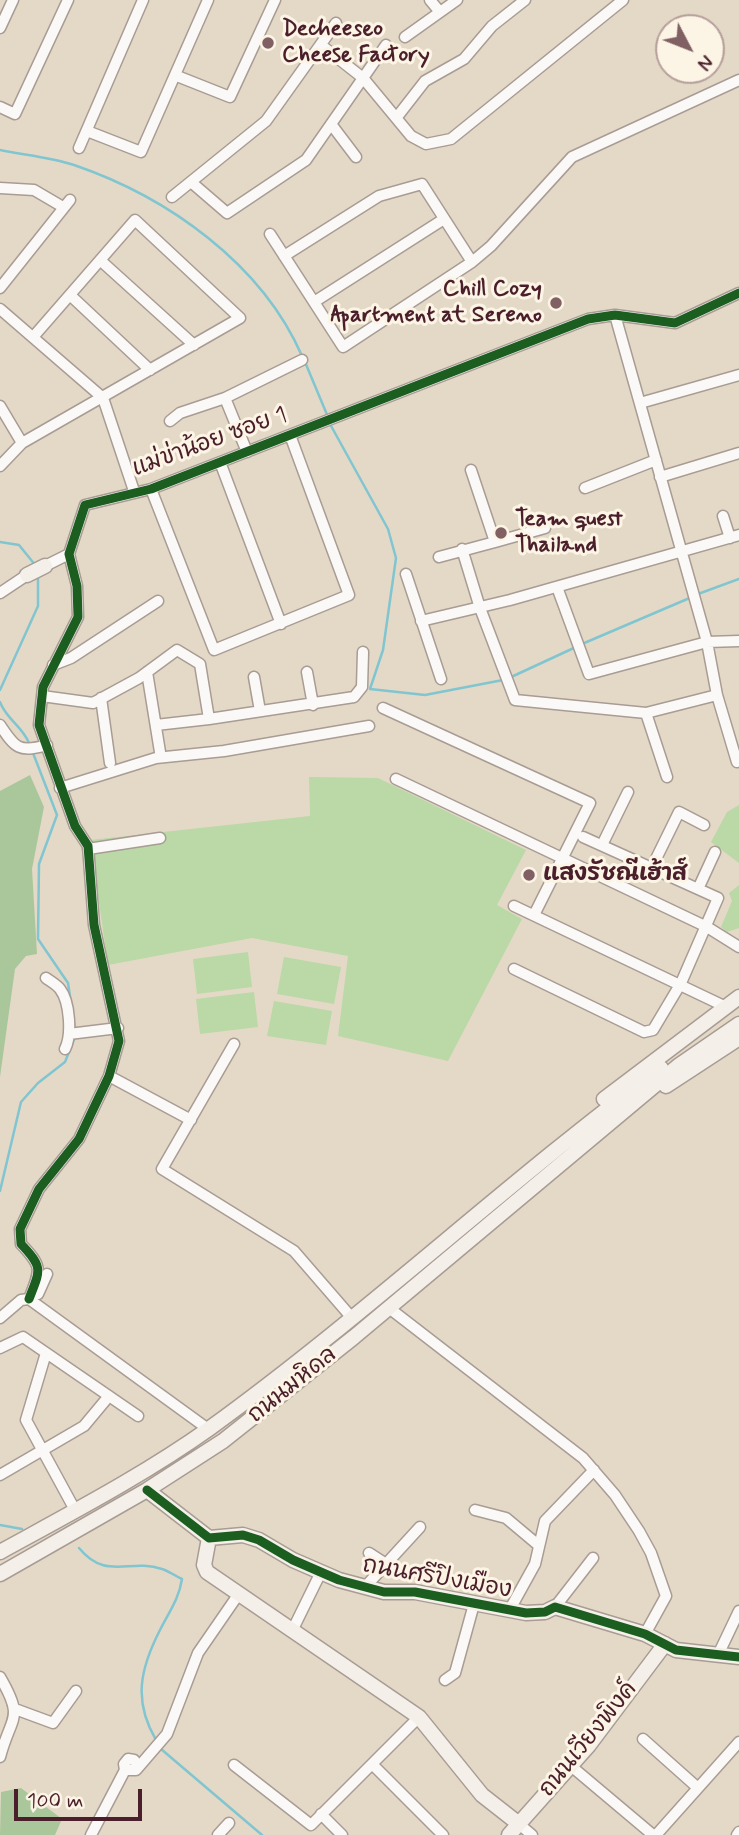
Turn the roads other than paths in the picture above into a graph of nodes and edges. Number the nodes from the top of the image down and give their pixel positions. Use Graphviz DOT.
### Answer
graph roads {
  1 [pos="13,0"];
  2 [pos="68,0"];
  3 [pos="144,0"];
  4 [pos="208,0"];
  5 [pos="275,0"];
  6 [pos="430,0"];
  7 [pos="457,0"];
  8 [pos="525,0"];
  9 [pos="623,0"];
  10 [pos="609,4"];
  11 [pos="440,12"];
  12 [pos="336,23"];
  13 [pos="0,28"];
  14 [pos="405,37"];
  15 [pos="321,45"];
  16 [pos="386,45"];
  17 [pos="177,76"];
  18 [pos="363,78"];
  19 [pos="739,80"];
  20 [pos="0,107"];
  21 [pos="397,117"];
  22 [pos="331,124"];
  23 [pos="87,131"];
  24 [pos="79,148"];
  25 [pos="356,157"];
  26 [pos="191,182"];
  27 [pos="0,188"];
  28 [pos="172,197"];
  29 [pos="444,219"];
  30 [pos="270,234"];
  31 [pos="284,256"];
  32 [pos="100,260"];
  33 [pos="472,262"];
  34 [pos="0,288"];
  35 [pos="739,293"];
  36 [pos="70,295"];
  37 [pos="314,302"];
  38 [pos="0,309"];
  39 [pos="615,316"];
  40 [pos="34,337"];
  41 [pos="194,345"];
  42 [pos="302,360"];
  43 [pos="150,370"];
  44 [pos="739,375"];
  45 [pos="103,398"];
  46 [pos="225,398"];
  47 [pos="640,404"];
  48 [pos="0,406"];
  49 [pos="170,421"];
  50 [pos="290,435"];
  51 [pos="22,443"];
  52 [pos="247,452"];
  53 [pos="739,453"];
  54 [pos="656,460"];
  55 [pos="220,461"];
  56 [pos="0,466"];
  57 [pos="471,470"];
  58 [pos="660,477"];
  59 [pos="585,488"];
  60 [pos="151,489"];
  61 [pos="134,491"];
  62 [pos="723,516"];
  63 [pos="545,528"];
  64 [pos="735,536"];
  65 [pos="495,542"];
  66 [pos="462,549"];
  67 [pos="680,552"];
  68 [pos="69,554"];
  69 [pos="439,557"];
  70 [pos="45,566"];
  71 [pos="406,573"];
  72 [pos="27,575"];
  73 [pos="557,587"];
  74 [pos="0,593"];
  75 [pos="159,601"];
  76 [pos="480,607"];
  77 [pos="421,621"];
  78 [pos="281,624"];
  79 [pos="739,641"];
  80 [pos="706,642"];
  81 [pos="363,652"];
  82 [pos="53,665"];
  83 [pos="147,672"];
  84 [pos="307,672"];
  85 [pos="254,677"];
  86 [pos="442,679"];
  87 [pos="717,695"];
  88 [pos="42,696"];
  89 [pos="101,698"];
  90 [pos="313,705"];
  91 [pos="383,708"];
  92 [pos="260,711"];
  93 [pos="646,713"];
  94 [pos="209,719"];
  95 [pos="0,725"];
  96 [pos="156,726"];
  97 [pos="369,726"];
  98 [pos="47,745"];
  99 [pos="160,752"];
  100 [pos="739,760"];
  101 [pos="110,763"];
  102 [pos="667,777"];
  103 [pos="396,779"];
  104 [pos="60,788"];
  105 [pos="628,792"];
  106 [pos="704,825"];
  107 [pos="583,837"];
  108 [pos="160,838"];
  109 [pos="603,845"];
  110 [pos="88,849"];
  111 [pos="715,852"];
  112 [pos="563,859"];
  113 [pos="652,867"];
  114 [pos="698,889"];
  115 [pos="514,906"];
  116 [pos="534,915"];
  117 [pos="707,927"];
  118 [pos="739,947"];
  119 [pos="514,969"];
  120 [pos="46,978"];
  121 [pos="681,983"];
  122 [pos="739,997"];
  123 [pos="724,1006"];
  124 [pos="739,1013"];
  125 [pos="739,1024"];
  126 [pos="118,1028"];
  127 [pos="74,1033"];
  128 [pos="739,1038"];
  129 [pos="234,1044"];
  130 [pos="65,1049"];
  131 [pos="675,1063"];
  132 [pos="109,1076"];
  133 [pos="191,1120"];
  134 [pos="557,1148"];
  135 [pos="560,1163"];
  136 [pos="47,1274"];
  137 [pos="32,1301"];
  138 [pos="389,1308"];
  139 [pos="0,1318"];
  140 [pos="352,1318"];
  141 [pos="0,1348"];
  142 [pos="46,1353"];
  143 [pos="109,1396"];
  144 [pos="138,1416"];
  145 [pos="208,1429"];
  146 [pos="41,1452"];
  147 [pos="594,1470"];
  148 [pos="0,1475"];
  149 [pos="147,1490"];
  150 [pos="75,1510"];
  151 [pos="475,1510"];
  152 [pos="420,1527"];
  153 [pos="209,1538"];
  154 [pos="537,1544"];
  155 [pos="0,1552"];
  156 [pos="369,1553"];
  157 [pos="593,1558"];
  158 [pos="386,1564"];
  159 [pos="320,1572"];
  160 [pos="0,1574"];
  161 [pos="365,1587"];
  162 [pos="239,1595"];
  163 [pos="474,1604"];
  164 [pos="555,1607"];
  165 [pos="509,1611"];
  166 [pos="739,1611"];
  167 [pos="292,1631"];
  168 [pos="645,1634"];
  169 [pos="665,1644"];
  170 [pos="718,1655"];
  171 [pos="739,1657"];
  172 [pos="0,1676"];
  173 [pos="445,1680"];
  174 [pos="76,1691"];
  175 [pos="15,1709"];
  176 [pos="419,1717"];
  177 [pos="643,1739"];
  178 [pos="739,1742"];
  179 [pos="0,1753"];
  180 [pos="372,1764"];
  181 [pos="234,1765"];
  182 [pos="571,1766"];
  183 [pos="698,1788"];
  184 [pos="321,1814"];
  185 [pos="229,1823"];
  186 [pos="514,1830"];
  187 [pos="91,1835"];
  188 [pos="218,1835"];
  189 [pos="342,1835"];
  190 [pos="443,1835"];
  191 [pos="532,1835"];
  192 [pos="655,1835"];
  1 -- 13 [label="street"];
  2 -- 20 [label="street"];
  3 -- 23 [label="street"];
  4 -- 17 [label="street"];
  5 -- 17 [label="street"];
  6 -- 11 [label="street"];
  7 -- 11 [label="street"];
  8 -- 21 [label="street"];
  9 -- 10 [label="street"];
  10 -- 21 [label="street"];
  11 -- 14 [label="street"];
  12 -- 15 [label="street"];
  15 -- 18 [label="street"];
  15 -- 26 [label="street"];
  16 -- 18 [label="street"];
  17 -- 23 [label="street"];
  18 -- 21 [label="street"];
  18 -- 22 [label="street"];
  19 -- 33 [label="street"];
  22 -- 25 [label="street"];
  22 -- 26 [label="street"];
  23 -- 24 [label="street"];
  26 -- 28 [label="street"];
  27 -- 34 [label="street"];
  29 -- 31 [label="street"];
  29 -- 33 [label="street"];
  29 -- 37 [label="street"];
  30 -- 31 [label="street"];
  31 -- 37 [label="street"];
  32 -- 36 [label="street"];
  32 -- 41 [label="street"];
  32 -- 41 [label="street"];
  33 -- 37 [label="street"];
  35 -- 39 [label="street, แม่ข่าน้อย ซอย 1"];
  36 -- 40 [label="street"];
  36 -- 43 [label="street"];
  38 -- 40 [label="street"];
  39 -- 47 [label="street"];
  39 -- 50 [label="street, แม่ข่าน้อย ซอย 1"];
  40 -- 45 [label="street"];
  41 -- 43 [label="street"];
  42 -- 46 [label="street"];
  43 -- 45 [label="street"];
  44 -- 47 [label="street"];
  45 -- 51 [label="street"];
  45 -- 61 [label="street"];
  46 -- 49 [label="street"];
  46 -- 52 [label="street"];
  47 -- 54 [label="street"];
  48 -- 51 [label="street"];
  50 -- 52 [label="street, แม่ข่าน้อย ซอย 1"];
  50 -- 78 [label="street"];
  51 -- 56 [label="street"];
  52 -- 55 [label="street, แม่ข่าน้อย ซอย 1"];
  53 -- 58 [label="street"];
  54 -- 58 [label="street"];
  54 -- 59 [label="street"];
  55 -- 60 [label="street, แม่ข่าน้อย ซอย 1"];
  55 -- 78 [label="street"];
  57 -- 65 [label="street"];
  58 -- 67 [label="street"];
  60 -- 61 [label="street, แม่ข่าน้อย ซอย 1"];
  60 -- 78 [label="street"];
  61 -- 68 [label="street, แม่ข่าน้อย ซอย 1"];
  62 -- 64 [label="street"];
  63 -- 65 [label="street"];
  64 -- 67 [label="street"];
  65 -- 66 [label="street"];
  66 -- 69 [label="street"];
  66 -- 76 [label="street"];
  67 -- 73 [label="street"];
  67 -- 80 [label="street"];
  68 -- 70 [label="street"];
  68 -- 82 [label="street"];
  70 -- 72 [label="main road"];
  71 -- 77 [label="street"];
  72 -- 74 [label="street"];
  73 -- 76 [label="street"];
  73 -- 80 [label="street"];
  75 -- 82 [label="street"];
  76 -- 77 [label="street"];
  76 -- 93 [label="street"];
  77 -- 86 [label="street"];
  79 -- 80 [label="street"];
  80 -- 87 [label="street"];
  81 -- 90 [label="street"];
  82 -- 88 [label="street"];
  83 -- 89 [label="street"];
  83 -- 94 [label="street"];
  83 -- 96 [label="street"];
  84 -- 90 [label="street"];
  85 -- 92 [label="street"];
  87 -- 93 [label="street"];
  87 -- 100 [label="street"];
  88 -- 89 [label="street"];
  88 -- 98 [label="street"];
  89 -- 101 [label="street"];
  90 -- 92 [label="street"];
  91 -- 112 [label="street"];
  92 -- 94 [label="street"];
  93 -- 102 [label="street"];
  94 -- 96 [label="street"];
  95 -- 98 [label="street"];
  96 -- 99 [label="street"];
  97 -- 104 [label="street"];
  98 -- 104 [label="street"];
  103 -- 112 [label="street"];
  104 -- 110 [label="street"];
  105 -- 109 [label="street"];
  106 -- 113 [label="street"];
  107 -- 109 [label="street"];
  108 -- 110 [label="street"];
  109 -- 113 [label="street"];
  110 -- 126 [label="street"];
  111 -- 114 [label="street"];
  112 -- 116 [label="street"];
  112 -- 117 [label="street"];
  113 -- 114 [label="street"];
  114 -- 117 [label="street"];
  115 -- 116 [label="street"];
  116 -- 121 [label="street"];
  117 -- 118 [label="street"];
  117 -- 121 [label="street"];
  119 -- 121 [label="street"];
  120 -- 127 [label="street"];
  121 -- 123 [label="street"];
  122 -- 123 [label="main road, ถนนมหิดล"];
  123 -- 134 [label="main road, ถนนมหิดล"];
  124 -- 131 [label="main road, ถนนมหิดล"];
  125 -- 131 [label="main road, ถนนมหิดล"];
  126 -- 127 [label="street"];
  126 -- 132 [label="street"];
  127 -- 130 [label="street"];
  128 -- 135 [label="main road, ถนนมหิดล"];
  129 -- 133 [label="street"];
  131 -- 134 [label="main road, ถนนมหิดล"];
  131 -- 135 [label="main road, ถนนมหิดล"];
  132 -- 133 [label="street"];
  132 -- 137 [label="street"];
  133 -- 140 [label="street"];
  134 -- 140 [label="main road, ถนนมหิดล"];
  135 -- 138 [label="main road, ถนนมหิดล"];
  136 -- 137 [label="street"];
  137 -- 139 [label="street"];
  137 -- 145 [label="street"];
  138 -- 147 [label="street"];
  138 -- 149 [label="main road, ถนนมหิดล"];
  140 -- 145 [label="main road, ถนนมหิดล"];
  141 -- 142 [label="street"];
  142 -- 143 [label="street"];
  142 -- 146 [label="street"];
  143 -- 144 [label="street"];
  143 -- 146 [label="street"];
  145 -- 150 [label="main road, ถนนมหิดล"];
  146 -- 148 [label="street"];
  146 -- 150 [label="street"];
  147 -- 154 [label="street"];
  147 -- 168 [label="street"];
  149 -- 153 [label="main road"];
  149 -- 160 [label="main road, ถนนมหิดล"];
  150 -- 155 [label="main road, ถนนมหิดล"];
  151 -- 154 [label="street"];
  152 -- 158 [label="street"];
  153 -- 159 [label="main road, ถนนศรีปิงเมือง"];
  153 -- 162 [label="main road"];
  154 -- 165 [label="street"];
  156 -- 158 [label="street"];
  157 -- 164 [label="street"];
  158 -- 161 [label="street"];
  159 -- 161 [label="main road, ถนนศรีปิงเมือง"];
  159 -- 167 [label="street"];
  161 -- 163 [label="main road, ถนนศรีปิงเมือง"];
  162 -- 167 [label="main road"];
  162 -- 187 [label="street"];
  163 -- 165 [label="main road, ถนนศรีปิงเมือง"];
  163 -- 173 [label="street"];
  164 -- 165 [label="main road, ถนนศรีปิงเมือง"];
  164 -- 168 [label="main road, ถนนศรีปิงเมือง"];
  166 -- 170 [label="street"];
  167 -- 176 [label="main road"];
  168 -- 169 [label="main road, ถนนศรีปิงเมือง"];
  169 -- 170 [label="main road, ถนนศรีปิงเมือง"];
  169 -- 182 [label="main road, ถนนเวียงพิงค์"];
  170 -- 171 [label="main road, ถนนศรีปิงเมือง"];
  172 -- 175 [label="street"];
  174 -- 175 [label="street"];
  175 -- 179 [label="street"];
  176 -- 180 [label="street"];
  176 -- 186 [label="main road"];
  177 -- 183 [label="street"];
  178 -- 183 [label="street"];
  180 -- 184 [label="street"];
  180 -- 190 [label="street"];
  181 -- 184 [label="street"];
  182 -- 186 [label="main road, ถนนเวียงพิงค์"];
  182 -- 192 [label="street"];
  183 -- 192 [label="street"];
  184 -- 189 [label="street"];
  185 -- 188 [label="street"];
  186 -- 191 [label="street"];
}
